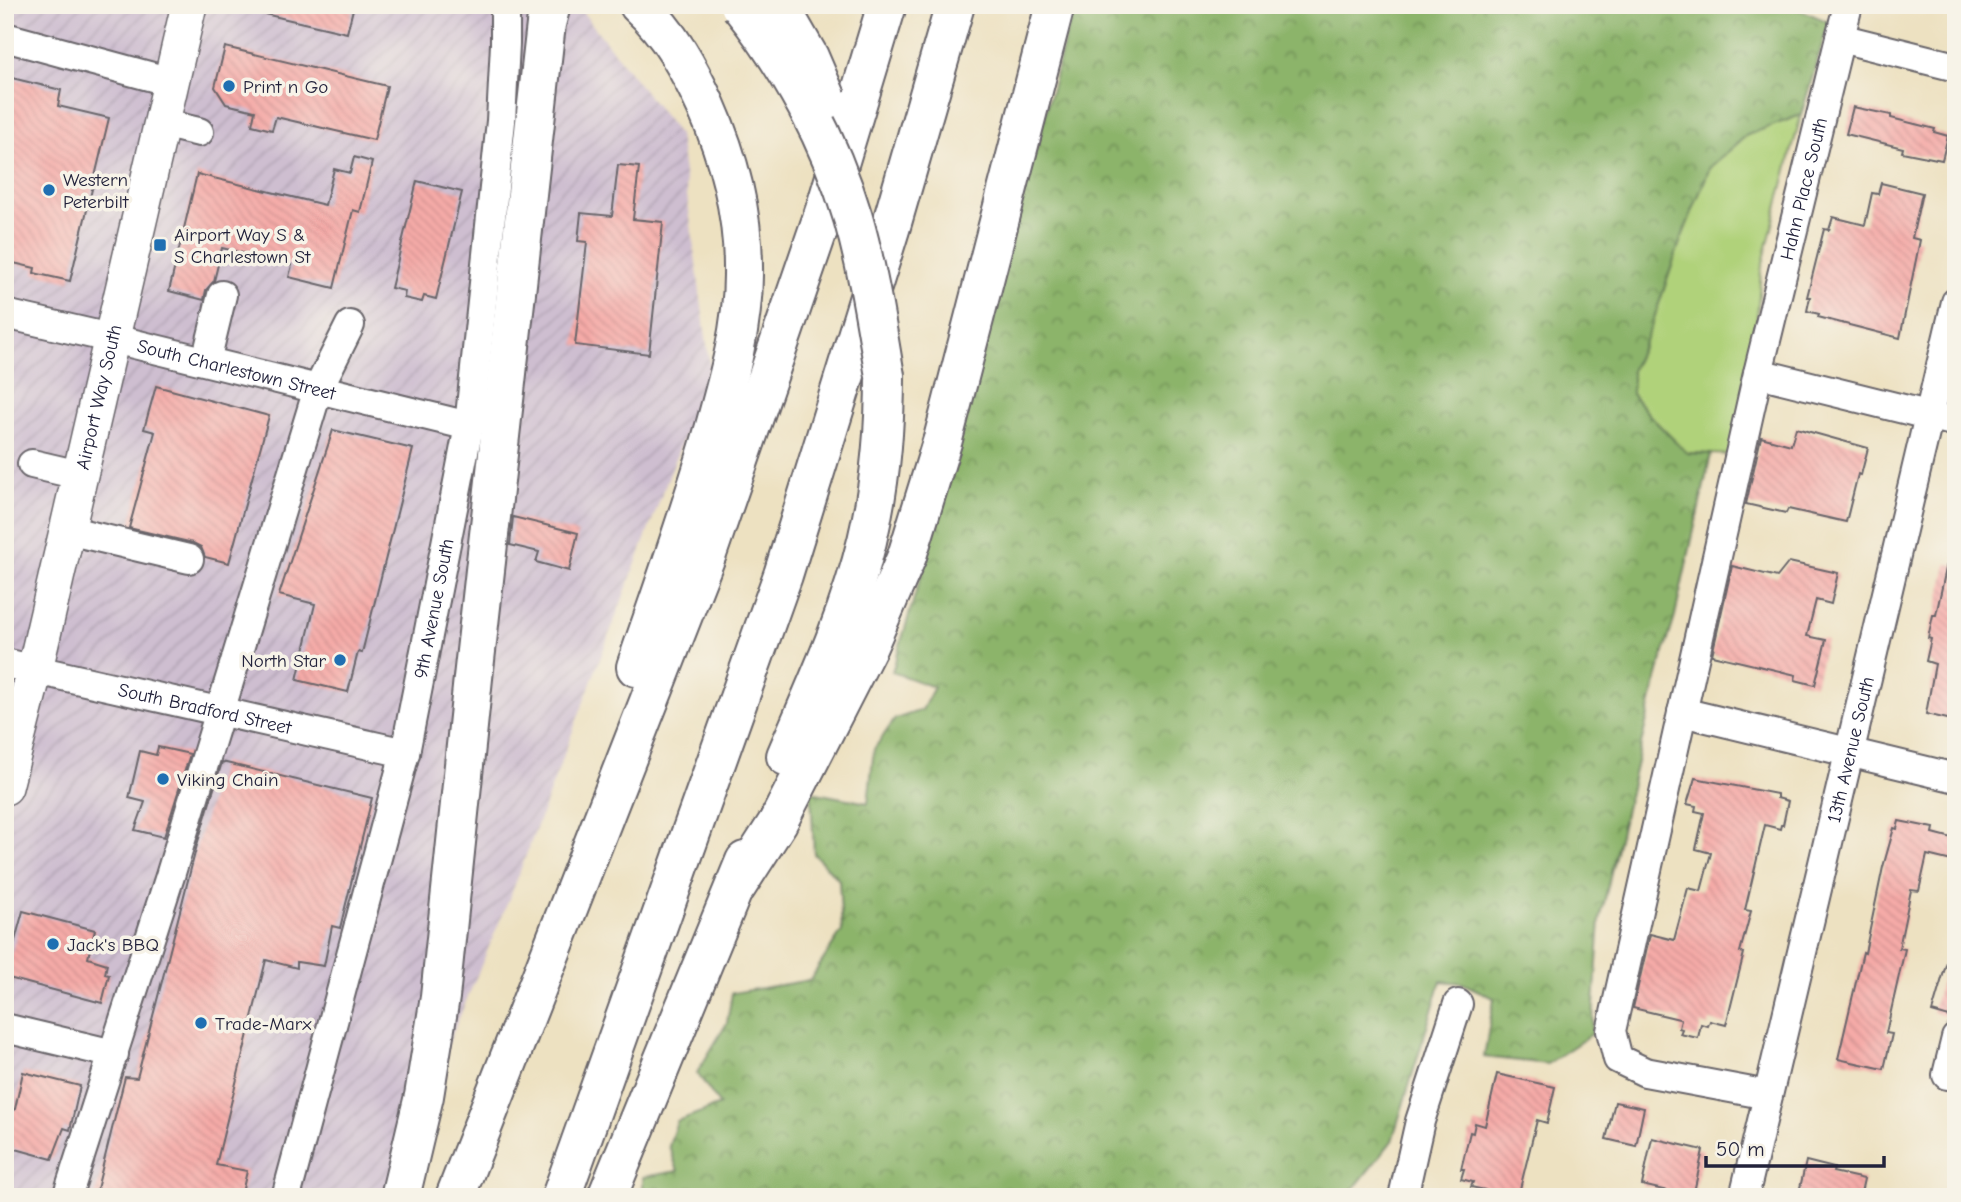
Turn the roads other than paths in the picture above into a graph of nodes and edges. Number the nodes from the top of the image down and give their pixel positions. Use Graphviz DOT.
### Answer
graph roads {
  1 [pos="188,5"];
  2 [pos="505,5"];
  3 [pos="551,5"];
  4 [pos="639,5"];
  5 [pos="740,5"];
  6 [pos="779,5"];
  7 [pos="887,5"];
  8 [pos="955,5"];
  9 [pos="1055,5"];
  10 [pos="1848,5"];
  11 [pos="5,37"];
  12 [pos="1840,38"];
  13 [pos="1956,67"];
  14 [pos="171,82"];
  15 [pos="161,123"];
  16 [pos="199,132"];
  17 [pos="222,295"];
  18 [pos="1956,302"];
  19 [pos="5,314"];
  20 [pos="350,325"];
  21 [pos="110,338"];
  22 [pos="205,361"];
  23 [pos="1758,373"];
  24 [pos="885,376"];
  25 [pos="318,389"];
  26 [pos="1943,419"];
  27 [pos="468,426"];
  28 [pos="32,464"];
  29 [pos="79,475"];
  30 [pos="67,530"];
  31 [pos="694,546"];
  32 [pos="188,559"];
  33 [pos="852,639"];
  34 [pos="20,666"];
  35 [pos="221,711"];
  36 [pos="1682,712"];
  37 [pos="1849,751"];
  38 [pos="405,753"];
  39 [pos="1956,778"];
  40 [pos="5,787"];
  41 [pos="1458,1004"];
  42 [pos="5,1028"];
  43 [pos="1956,1038"];
  44 [pos="114,1054"];
  45 [pos="1947,1076"];
  46 [pos="1768,1095"];
  47 [pos="67,1197"];
  48 [pos="286,1197"];
  49 [pos="400,1197"];
  50 [pos="455,1197"];
  51 [pos="561,1197"];
  52 [pos="607,1197"];
  53 [pos="1403,1197"];
  54 [pos="1744,1197"];
  1 -- 14 [label="main road, Airport Way South"];
  2 -- 27 [label="street, 9th Avenue South"];
  3 -- 49 [label="highway"];
  4 -- 31 [label="highway"];
  5 -- 24 [label="highway, bridge"];
  6 -- 24 [label="highway, bridge"];
  7 -- 31 [label="highway"];
  8 -- 51 [label="highway, bridge"];
  9 -- 33 [label="highway"];
  10 -- 12 [label="street, Hahn Place South"];
  11 -- 14 [label="street"];
  12 -- 13 [label="street"];
  12 -- 23 [label="street, Hahn Place South"];
  14 -- 15 [label="main road, Airport Way South"];
  15 -- 16 [label="street"];
  15 -- 21 [label="main road, Airport Way South"];
  17 -- 22 [label="street"];
  18 -- 26 [label="street, 13th Avenue South"];
  19 -- 21 [label="street, South Charlestown Street"];
  20 -- 25 [label="street"];
  21 -- 22 [label="street, South Charlestown Street"];
  21 -- 29 [label="main road, Airport Way South"];
  22 -- 25 [label="street, South Charlestown Street"];
  23 -- 26 [label="street"];
  23 -- 36 [label="street, Hahn Place South"];
  24 -- 33 [label="highway"];
  25 -- 27 [label="street, South Charlestown Street"];
  25 -- 35 [label="street"];
  26 -- 37 [label="street, 13th Avenue South"];
  27 -- 38 [label="street, 9th Avenue South"];
  28 -- 29 [label="street"];
  29 -- 30 [label="main road, Airport Way South"];
  30 -- 32 [label="street"];
  30 -- 34 [label="main road, Airport Way South"];
  31 -- 50 [label="highway"];
  33 -- 52 [label="highway"];
  34 -- 35 [label="street, South Bradford Street"];
  34 -- 40 [label="main road, Airport Way South"];
  35 -- 38 [label="street, South Bradford Street"];
  35 -- 44 [label="street"];
  36 -- 37 [label="street"];
  36 -- 46 [label="street, Hahn Place South"];
  37 -- 39 [label="street"];
  37 -- 46 [label="street, 13th Avenue South"];
  38 -- 48 [label="street, 9th Avenue South"];
  41 -- 53 [label="street"];
  42 -- 44 [label="street"];
  43 -- 45 [label="street"];
  44 -- 47 [label="street"];
  46 -- 54 [label="street, 13th Avenue South"];
}
